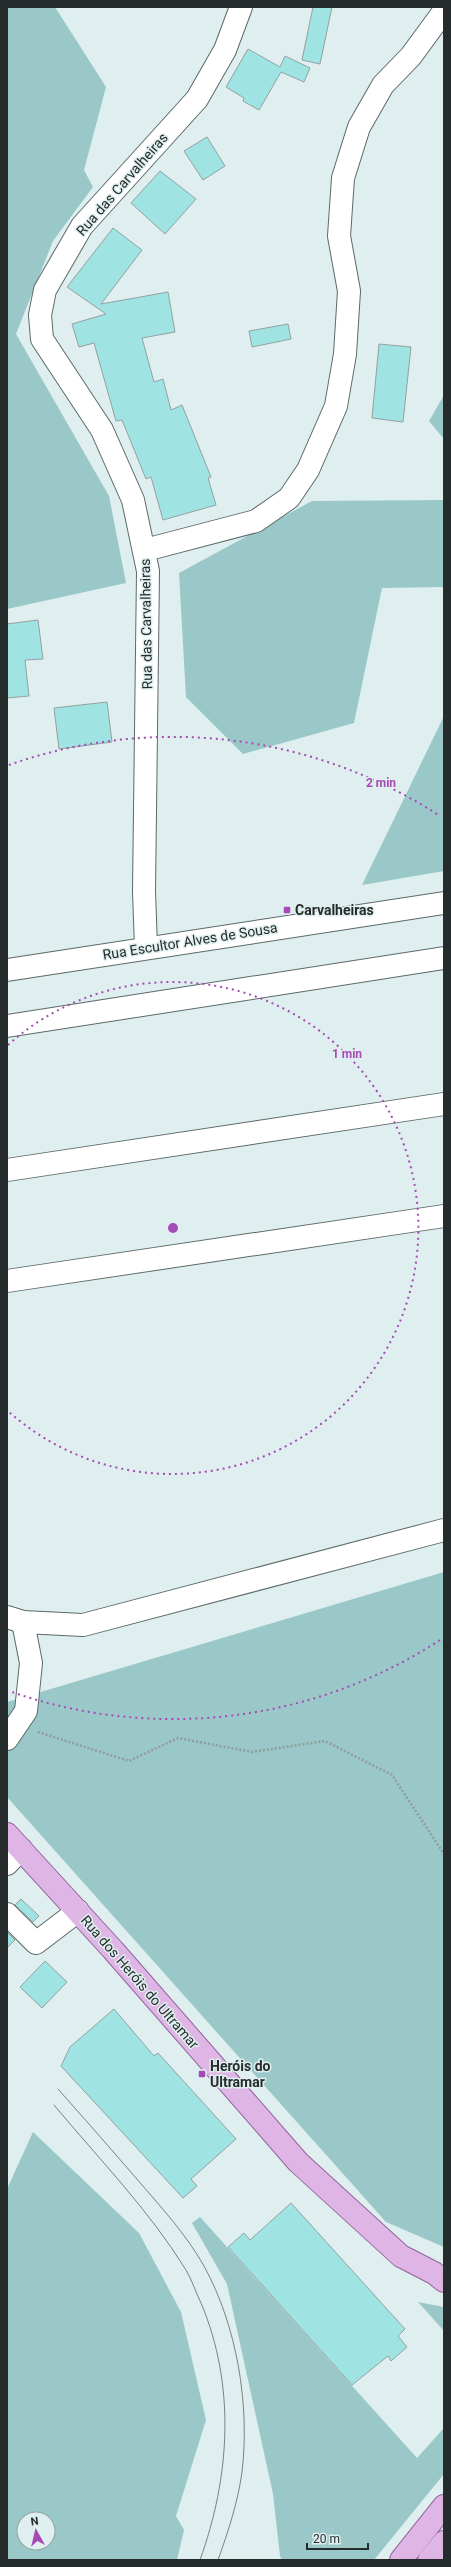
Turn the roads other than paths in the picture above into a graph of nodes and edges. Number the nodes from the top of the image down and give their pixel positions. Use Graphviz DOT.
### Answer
graph roads {
  1 [pos="241,7"];
  2 [pos="444,11"];
  3 [pos="145,550"];
  4 [pos="444,903"];
  5 [pos="146,948"];
  6 [pos="444,958"];
  7 [pos="7,970"];
  8 [pos="7,1026"];
  9 [pos="444,1104"];
  10 [pos="7,1170"];
  11 [pos="444,1216"];
  12 [pos="7,1280"];
  13 [pos="444,1530"];
  14 [pos="15,1620"];
  15 [pos="12,1732"];
  16 [pos="12,1849"];
  17 [pos="78,1911"];
  18 [pos="7,1914"];
  19 [pos="441,2276"];
  20 [pos="444,2506"];
  21 [pos="444,2542"];
  22 [pos="401,2560"];
  23 [pos="429,2560"];
  1 -- 3 [label="street, Rua das Carvalheiras"];
  2 -- 3 [label="street"];
  3 -- 5 [label="street, Rua das Carvalheiras"];
  4 -- 5 [label="street, Rua Escultor Alves de Sousa"];
  5 -- 7 [label="street, Rua Escultor Alves de Sousa"];
  6 -- 8 [label="street"];
  9 -- 10 [label="street"];
  11 -- 12 [label="street"];
  13 -- 14 [label="street"];
  14 -- 15 [label="street"];
  16 -- 17 [label="main road, Rua dos Heróis do Ultramar"];
  17 -- 18 [label="street"];
  17 -- 19 [label="main road, Rua dos Heróis do Ultramar"];
  20 -- 22 [label="main road"];
  21 -- 23 [label="main road"];
}
